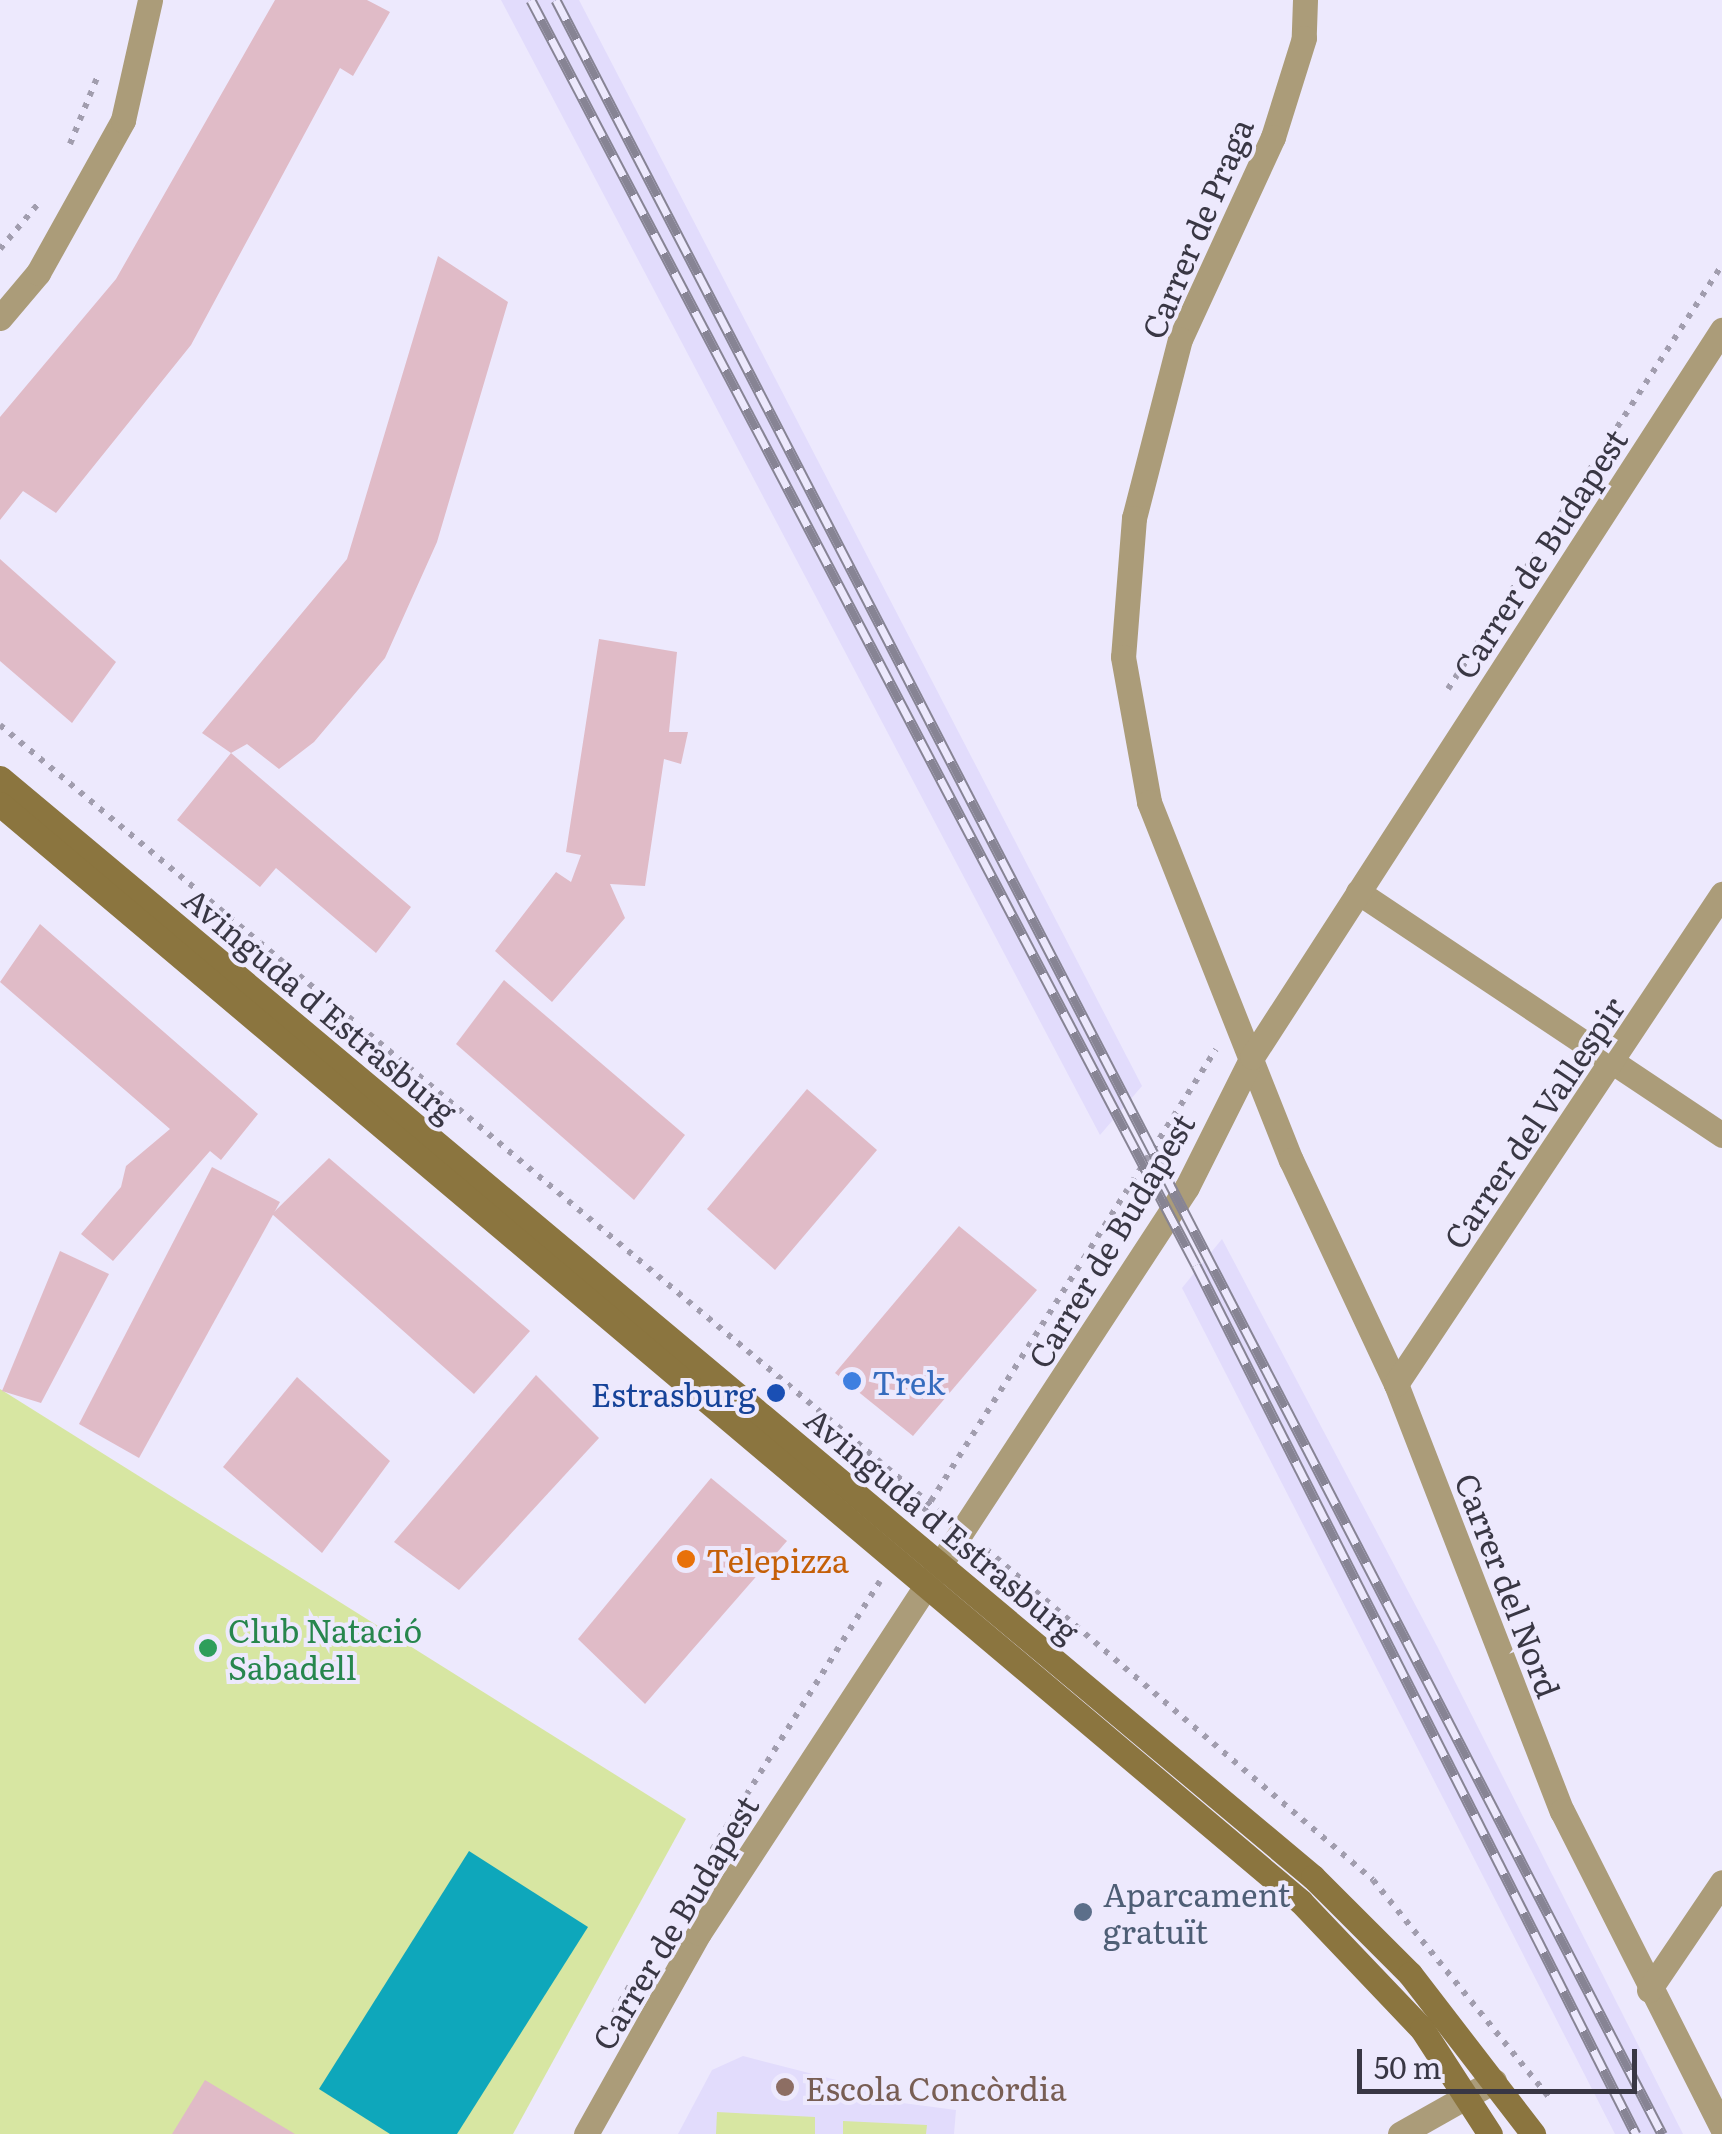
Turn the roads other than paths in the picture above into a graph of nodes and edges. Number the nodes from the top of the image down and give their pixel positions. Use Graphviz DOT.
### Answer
graph roads {
  1 [pos="150,0"];
  2 [pos="1304,0"];
  3 [pos="0,318"];
  4 [pos="1722,330"];
  5 [pos="0,778"];
  6 [pos="0,804"];
  7 [pos="1358,892"];
  8 [pos="1722,894"];
  9 [pos="1252,1057"];
  10 [pos="1612,1064"];
  11 [pos="1722,1135"];
  12 [pos="1396,1384"];
  13 [pos="902,1547"];
  14 [pos="937,1577"];
  15 [pos="1722,1882"];
  16 [pos="1649,1990"];
  17 [pos="1494,2081"];
  18 [pos="1466,2097"];
  19 [pos="1722,2128"];
  20 [pos="1531,2131"];
  21 [pos="586,2134"];
  22 [pos="1400,2134"];
  23 [pos="1490,2134"];
  1 -- 3 [label="street"];
  2 -- 9 [label="street, Carrer de Praga"];
  4 -- 7 [label="street, Carrer de Budapest"];
  5 -- 13 [label="main road, Avinguda d'Estrasburg"];
  6 -- 13 [label="main road, Avinguda d'Estrasburg"];
  7 -- 9 [label="street, Carrer de Budapest"];
  7 -- 10 [label="street"];
  8 -- 10 [label="street, Carrer del Vallespir"];
  9 -- 12 [label="street, Carrer del Nord"];
  9 -- 14 [label="street, Carrer de Budapest"];
  10 -- 11 [label="street"];
  10 -- 12 [label="street, Carrer del Vallespir"];
  12 -- 16 [label="street, Carrer del Nord"];
  13 -- 14 [label="main road, Avinguda d'Estrasburg"];
  14 -- 17 [label="main road, Avinguda d'Estrasburg"];
  14 -- 18 [label="main road, Avinguda d'Estrasburg"];
  14 -- 21 [label="street, Carrer de Budapest"];
  15 -- 16 [label="street"];
  16 -- 19 [label="street, Carrer del Nord"];
  17 -- 18 [label="street"];
  17 -- 20 [label="main road, Avinguda d'Estrasburg"];
  18 -- 22 [label="street"];
  18 -- 23 [label="main road, Avinguda d'Estrasburg"];
}
